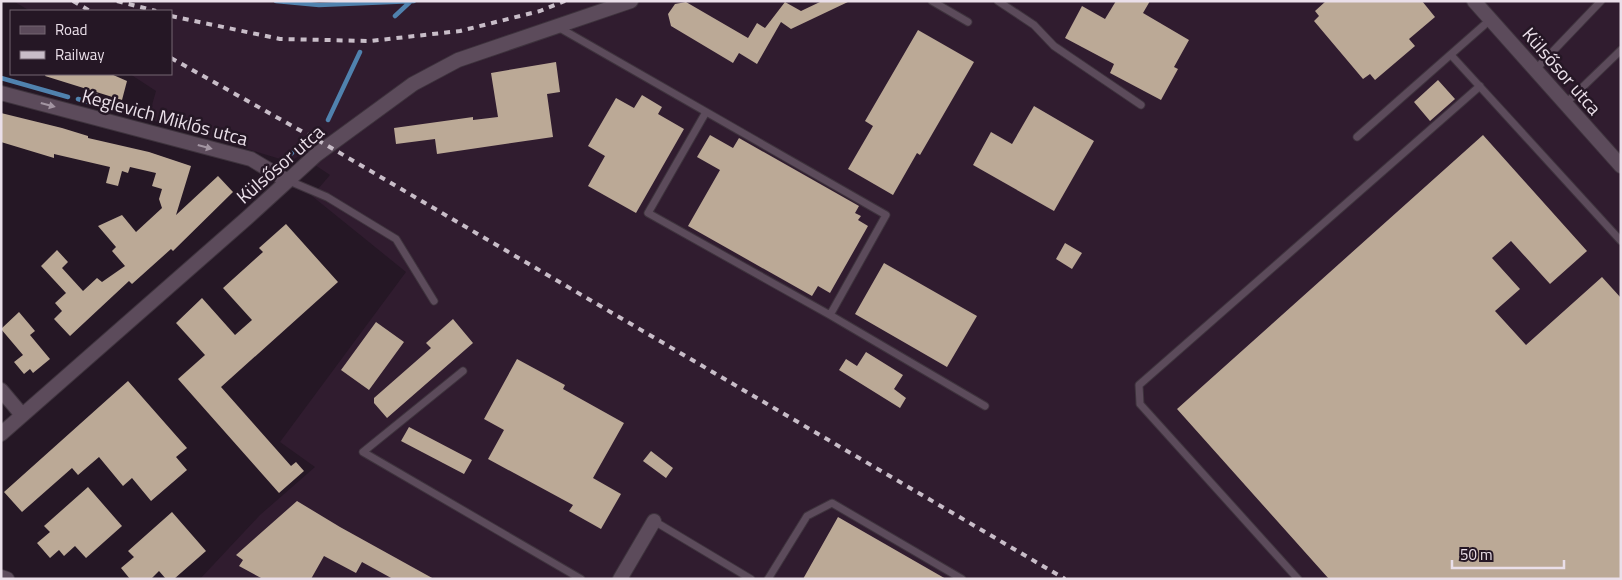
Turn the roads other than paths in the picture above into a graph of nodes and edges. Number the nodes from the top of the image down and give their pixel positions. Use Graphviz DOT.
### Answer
graph roads {
  1 [pos="631,1"];
  2 [pos="932,1"];
  3 [pos="998,1"];
  4 [pos="1474,1"];
  5 [pos="1601,1"];
  6 [pos="1491,19"];
  7 [pos="968,22"];
  8 [pos="558,27"];
  9 [pos="1621,50"];
  10 [pos="1451,55"];
  11 [pos="1536,68"];
  12 [pos="1480,86"];
  13 [pos="1,92"];
  14 [pos="1565,104"];
  15 [pos="1141,105"];
  16 [pos="706,112"];
  17 [pos="1357,137"];
  18 [pos="1621,166"];
  19 [pos="286,180"];
  20 [pos="1621,242"];
  21 [pos="434,301"];
  22 [pos="830,315"];
  23 [pos="463,370"];
  24 [pos="1,390"];
  25 [pos="985,406"];
  26 [pos="22,415"];
  27 [pos="1,434"];
  28 [pos="654,522"];
  29 [pos="1,577"];
  30 [pos="7,579"];
  31 [pos="581,579"];
  32 [pos="620,579"];
  33 [pos="751,579"];
  34 [pos="768,579"];
  35 [pos="962,579"];
  36 [pos="1298,579"];
  1 -- 8 [label="street, Külsősor utca"];
  2 -- 7 [label="lane"];
  3 -- 15 [label="lane"];
  4 -- 6 [label="street, Külsősor utca"];
  5 -- 11 [label="lane"];
  6 -- 10 [label="lane"];
  6 -- 11 [label="street, Külsősor utca"];
  8 -- 16 [label="lane"];
  8 -- 19 [label="street, Külsősor utca"];
  9 -- 14 [label="lane"];
  10 -- 12 [label="lane"];
  10 -- 17 [label="lane"];
  11 -- 14 [label="street, Külsősor utca"];
  12 -- 20 [label="lane"];
  12 -- 36 [label="lane"];
  13 -- 19 [label="street, Keglevich Miklós utca, one-way"];
  14 -- 18 [label="street, Külsősor utca"];
  16 -- 22 [label="lane"];
  16 -- 22 [label="lane"];
  19 -- 21 [label="lane"];
  19 -- 26 [label="street, Külsősor utca"];
  22 -- 25 [label="lane"];
  23 -- 31 [label="lane"];
  24 -- 26 [label="street"];
  26 -- 27 [label="street, Külsősor utca"];
  28 -- 32 [label="street"];
  28 -- 33 [label="lane"];
  29 -- 30 [label="street"];
  34 -- 35 [label="lane"];
}
